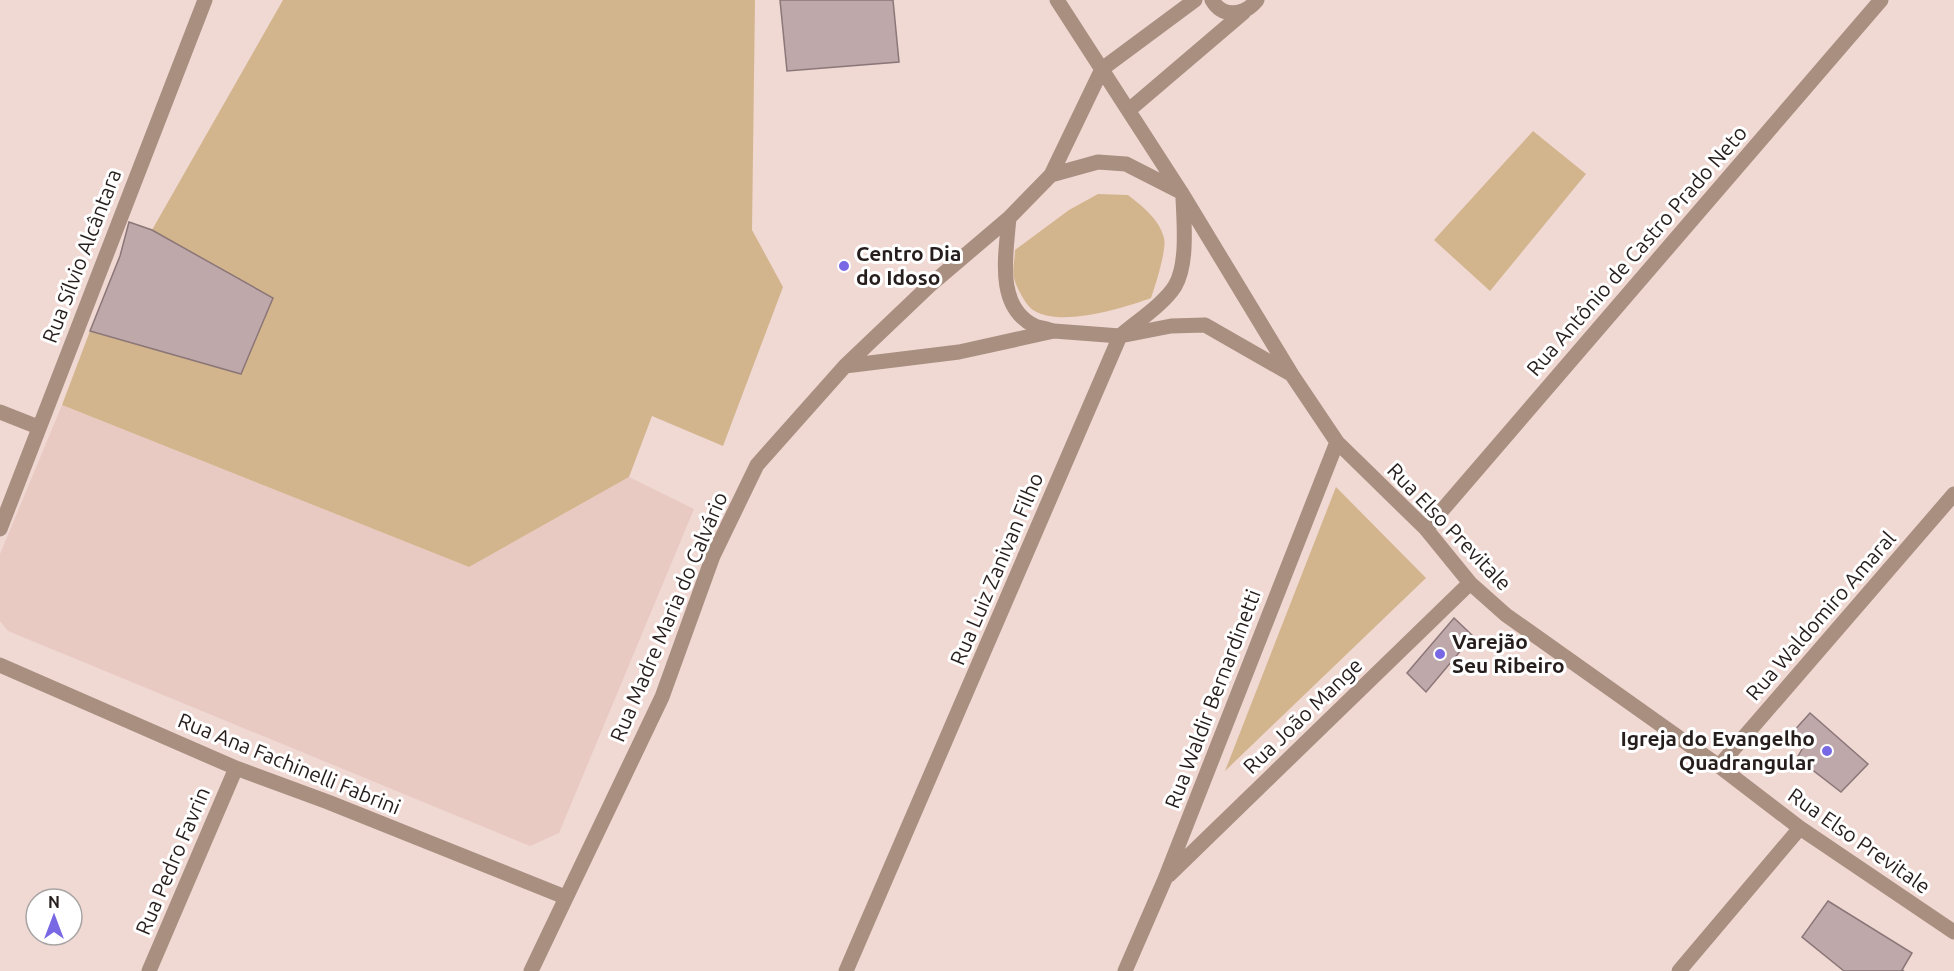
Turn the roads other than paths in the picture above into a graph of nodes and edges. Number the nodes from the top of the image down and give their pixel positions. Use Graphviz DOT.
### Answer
graph roads {
  1 [pos="206,0"];
  2 [pos="1057,0"];
  3 [pos="1195,0"];
  4 [pos="1212,0"];
  5 [pos="1257,0"];
  6 [pos="1881,0"];
  7 [pos="1244,12"];
  8 [pos="1102,69"];
  9 [pos="1129,110"];
  10 [pos="1051,175"];
  11 [pos="1182,194"];
  12 [pos="1009,218"];
  13 [pos="1054,331"];
  14 [pos="1120,336"];
  15 [pos="844,366"];
  16 [pos="1292,375"];
  17 [pos="0,412"];
  18 [pos="38,427"];
  19 [pos="1337,442"];
  20 [pos="1954,494"];
  21 [pos="0,529"];
  22 [pos="1425,529"];
  23 [pos="1470,583"];
  24 [pos="0,665"];
  25 [pos="1719,766"];
  26 [pos="236,768"];
  27 [pos="1800,828"];
  28 [pos="1165,879"];
  29 [pos="565,897"];
  30 [pos="1954,932"];
  31 [pos="149,971"];
  32 [pos="531,971"];
  33 [pos="846,971"];
  34 [pos="1125,971"];
  35 [pos="1679,971"];
  1 -- 18 [label="street, Rua Sílvio Alcântara"];
  2 -- 8 [label="street, Rua Elso Previtale"];
  3 -- 8 [label="street"];
  4 -- 7 [label="street"];
  5 -- 7 [label="street"];
  6 -- 22 [label="street, Rua Antônio de Castro Prado Neto"];
  7 -- 9 [label="street"];
  8 -- 9 [label="street, Rua Elso Previtale"];
  8 -- 10 [label="street"];
  9 -- 11 [label="street, Rua Elso Previtale"];
  10 -- 11 [label="street"];
  10 -- 12 [label="street, Rua Madre Maria do Calvário"];
  11 -- 14 [label="street, Rua Luiz Zanivan Filho"];
  11 -- 16 [label="street, Rua Elso Previtale"];
  12 -- 13 [label="street"];
  12 -- 15 [label="street, Rua Madre Maria do Calvário"];
  13 -- 14 [label="street"];
  13 -- 15 [label="street"];
  14 -- 16 [label="street"];
  14 -- 33 [label="street, Rua Luiz Zanivan Filho"];
  15 -- 29 [label="street, Rua Madre Maria do Calvário"];
  16 -- 19 [label="street, Rua Elso Previtale"];
  17 -- 18 [label="street"];
  18 -- 21 [label="street, Rua Sílvio Alcântara"];
  19 -- 22 [label="street, Rua Elso Previtale"];
  19 -- 28 [label="street, Rua Waldir Bernardinetti"];
  20 -- 25 [label="street, Rua Waldomiro Amaral"];
  22 -- 23 [label="street, Rua Elso Previtale"];
  23 -- 25 [label="street, Rua Elso Previtale"];
  23 -- 28 [label="street, Rua João Mange"];
  24 -- 26 [label="street, Rua Ana Fachinelli Fabrini"];
  25 -- 27 [label="street, Rua Elso Previtale"];
  26 -- 29 [label="street, Rua Ana Fachinelli Fabrini"];
  26 -- 31 [label="street, Rua Pedro Favrin"];
  27 -- 30 [label="street, Rua Elso Previtale"];
  27 -- 35 [label="street"];
  28 -- 34 [label="street, Rua Waldir Bernardinetti"];
  29 -- 32 [label="street, Rua Madre Maria do Calvário"];
}
